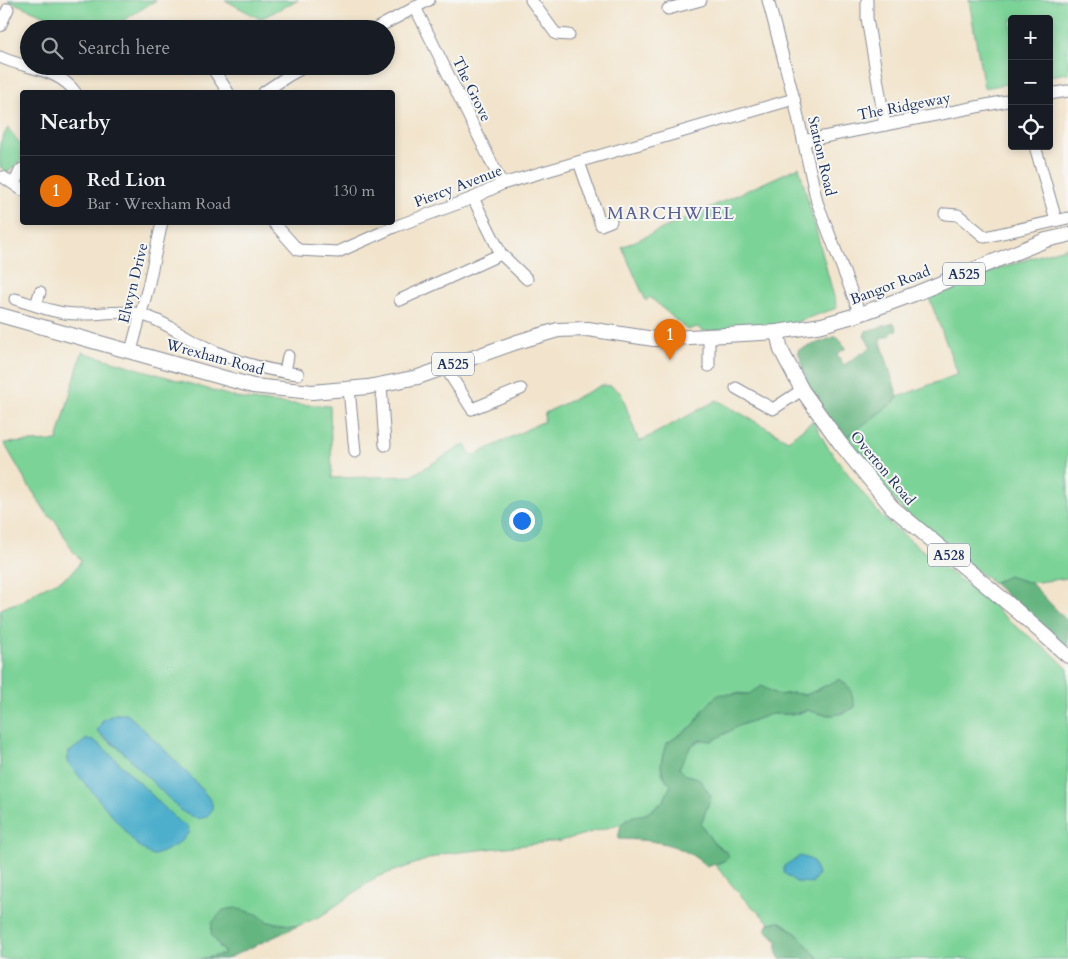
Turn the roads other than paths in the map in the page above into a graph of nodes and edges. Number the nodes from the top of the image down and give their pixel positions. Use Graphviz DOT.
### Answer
graph roads {
  1 [pos="429,0"];
  2 [pos="531,0"];
  3 [pos="768,0"];
  4 [pos="867,0"];
  5 [pos="694,1"];
  6 [pos="414,7"];
  7 [pos="668,8"];
  8 [pos="8,10"];
  9 [pos="391,20"];
  10 [pos="0,26"];
  11 [pos="570,35"];
  12 [pos="0,57"];
  13 [pos="20,65"];
  14 [pos="53,75"];
  15 [pos="217,75"];
  16 [pos="290,75"];
  17 [pos="73,90"];
  18 [pos="227,90"];
  19 [pos="267,90"];
  20 [pos="1068,91"];
  21 [pos="1053,93"];
  22 [pos="794,99"];
  23 [pos="1008,101"];
  24 [pos="885,125"];
  25 [pos="803,141"];
  26 [pos="1036,150"];
  27 [pos="579,162"];
  28 [pos="20,171"];
  29 [pos="3,177"];
  30 [pos="502,184"];
  31 [pos="18,187"];
  32 [pos="473,198"];
  33 [pos="945,214"];
  34 [pos="1062,219"];
  35 [pos="611,221"];
  36 [pos="395,224"];
  37 [pos="161,225"];
  38 [pos="276,225"];
  39 [pos="392,225"];
  40 [pos="1068,235"];
  41 [pos="501,254"];
  42 [pos="527,279"];
  43 [pos="40,292"];
  44 [pos="15,299"];
  45 [pos="400,300"];
  46 [pos="36,305"];
  47 [pos="0,314"];
  48 [pos="141,314"];
  49 [pos="860,314"];
  50 [pos="777,332"];
  51 [pos="709,337"];
  52 [pos="131,351"];
  53 [pos="288,356"];
  54 [pos="709,366"];
  55 [pos="445,367"];
  56 [pos="285,372"];
  57 [pos="298,374"];
  58 [pos="382,384"];
  59 [pos="736,388"];
  60 [pos="349,389"];
  61 [pos="521,389"];
  62 [pos="802,390"];
  63 [pos="385,445"];
  64 [pos="355,452"];
  65 [pos="1068,656"];
  1 -- 6 [label="street"];
  2 -- 11 [label="street"];
  3 -- 22 [label="street, Station Road"];
  4 -- 24 [label="street"];
  5 -- 7 [label="street"];
  6 -- 9 [label="street"];
  6 -- 30 [label="street, The Grove"];
  8 -- 10 [label="street"];
  12 -- 13 [label="street"];
  14 -- 17 [label="street"];
  15 -- 18 [label="street"];
  16 -- 19 [label="street"];
  20 -- 21 [label="street"];
  22 -- 25 [label="street, Station Road"];
  22 -- 27 [label="street, Piercy Avenue"];
  23 -- 24 [label="street, The Ridgeway"];
  24 -- 25 [label="street, The Ridgeway"];
  25 -- 49 [label="street, Station Road"];
  26 -- 34 [label="street"];
  27 -- 30 [label="street, Piercy Avenue"];
  27 -- 35 [label="street"];
  28 -- 31 [label="street"];
  29 -- 31 [label="street"];
  30 -- 32 [label="street, Piercy Avenue"];
  32 -- 36 [label="street, Piercy Avenue"];
  32 -- 41 [label="street"];
  33 -- 34 [label="street"];
  37 -- 48 [label="street, Elwyn Drive"];
  38 -- 39 [label="street, Piercy Avenue"];
  40 -- 49 [label="main road, Bangor Road / A525"];
  41 -- 42 [label="street"];
  41 -- 45 [label="street"];
  43 -- 46 [label="street"];
  44 -- 46 [label="street"];
  46 -- 48 [label="street"];
  47 -- 52 [label="main road, Wrexham Road / A525"];
  48 -- 52 [label="street, Elwyn Drive"];
  48 -- 56 [label="street"];
  49 -- 50 [label="main road, Bangor Road / A525"];
  50 -- 51 [label="main road, Wrexham Road / A525"];
  50 -- 62 [label="main road, Overton Road / A528"];
  51 -- 54 [label="street"];
  51 -- 55 [label="main road, Wrexham Road / A525"];
  52 -- 60 [label="main road, Wrexham Road / A525"];
  53 -- 56 [label="street"];
  55 -- 58 [label="main road, Wrexham Road / A525"];
  55 -- 61 [label="street"];
  56 -- 57 [label="street"];
  58 -- 60 [label="main road, Wrexham Road / A525"];
  58 -- 63 [label="street"];
  59 -- 62 [label="street"];
  60 -- 64 [label="street"];
  62 -- 65 [label="main road, Overton Road / A528"];
}
